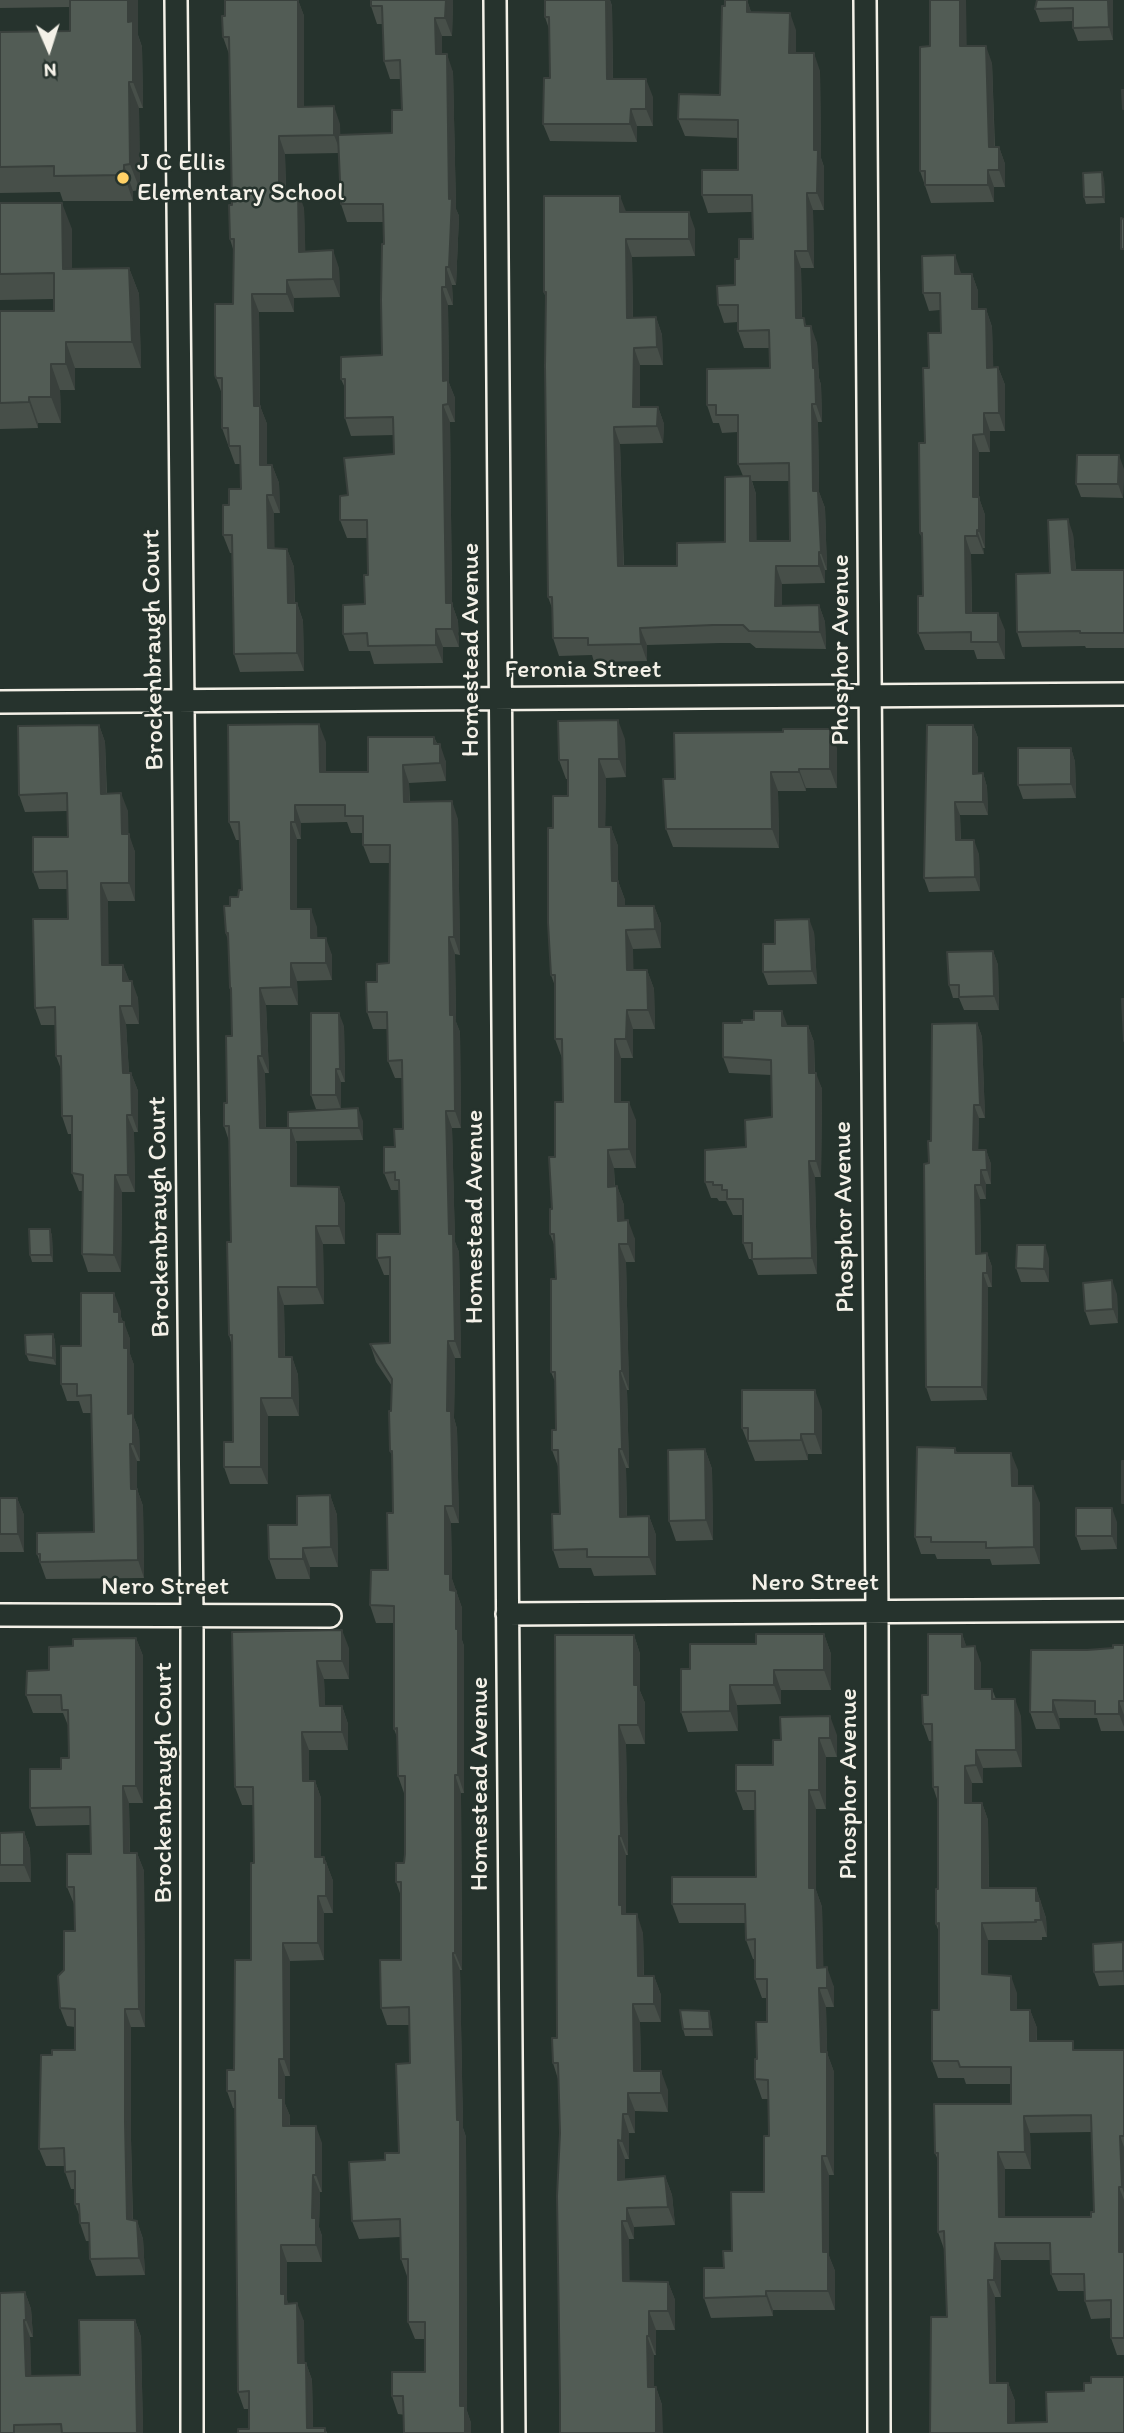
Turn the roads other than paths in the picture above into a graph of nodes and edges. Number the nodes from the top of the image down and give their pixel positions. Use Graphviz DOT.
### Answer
graph roads {
  1 [pos="176,0"];
  2 [pos="495,0"];
  3 [pos="865,0"];
  4 [pos="1124,694"];
  5 [pos="869,696"];
  6 [pos="499,699"];
  7 [pos="182,701"];
  8 [pos="0,702"];
  9 [pos="877,1610"];
  10 [pos="1124,1610"];
  11 [pos="507,1614"];
  12 [pos="0,1615"];
  13 [pos="192,1615"];
  14 [pos="330,1616"];
  15 [pos="192,2433"];
  16 [pos="514,2433"];
  17 [pos="879,2433"];
  1 -- 7 [label="street, Brockenbraugh Court"];
  2 -- 6 [label="street, Homestead Avenue"];
  3 -- 5 [label="street, Phosphor Avenue"];
  4 -- 5 [label="street, Feronia Street"];
  5 -- 6 [label="street, Feronia Street"];
  5 -- 9 [label="street, Phosphor Avenue"];
  6 -- 7 [label="street, Feronia Street"];
  6 -- 11 [label="street, Homestead Avenue"];
  7 -- 8 [label="street, Feronia Street"];
  7 -- 13 [label="street, Brockenbraugh Court"];
  9 -- 10 [label="street, Nero Street"];
  9 -- 11 [label="street, Nero Street"];
  9 -- 17 [label="street, Phosphor Avenue"];
  11 -- 16 [label="street, Homestead Avenue"];
  12 -- 13 [label="street, Nero Street"];
  13 -- 14 [label="street, Nero Street"];
  13 -- 15 [label="street, Brockenbraugh Court"];
}
